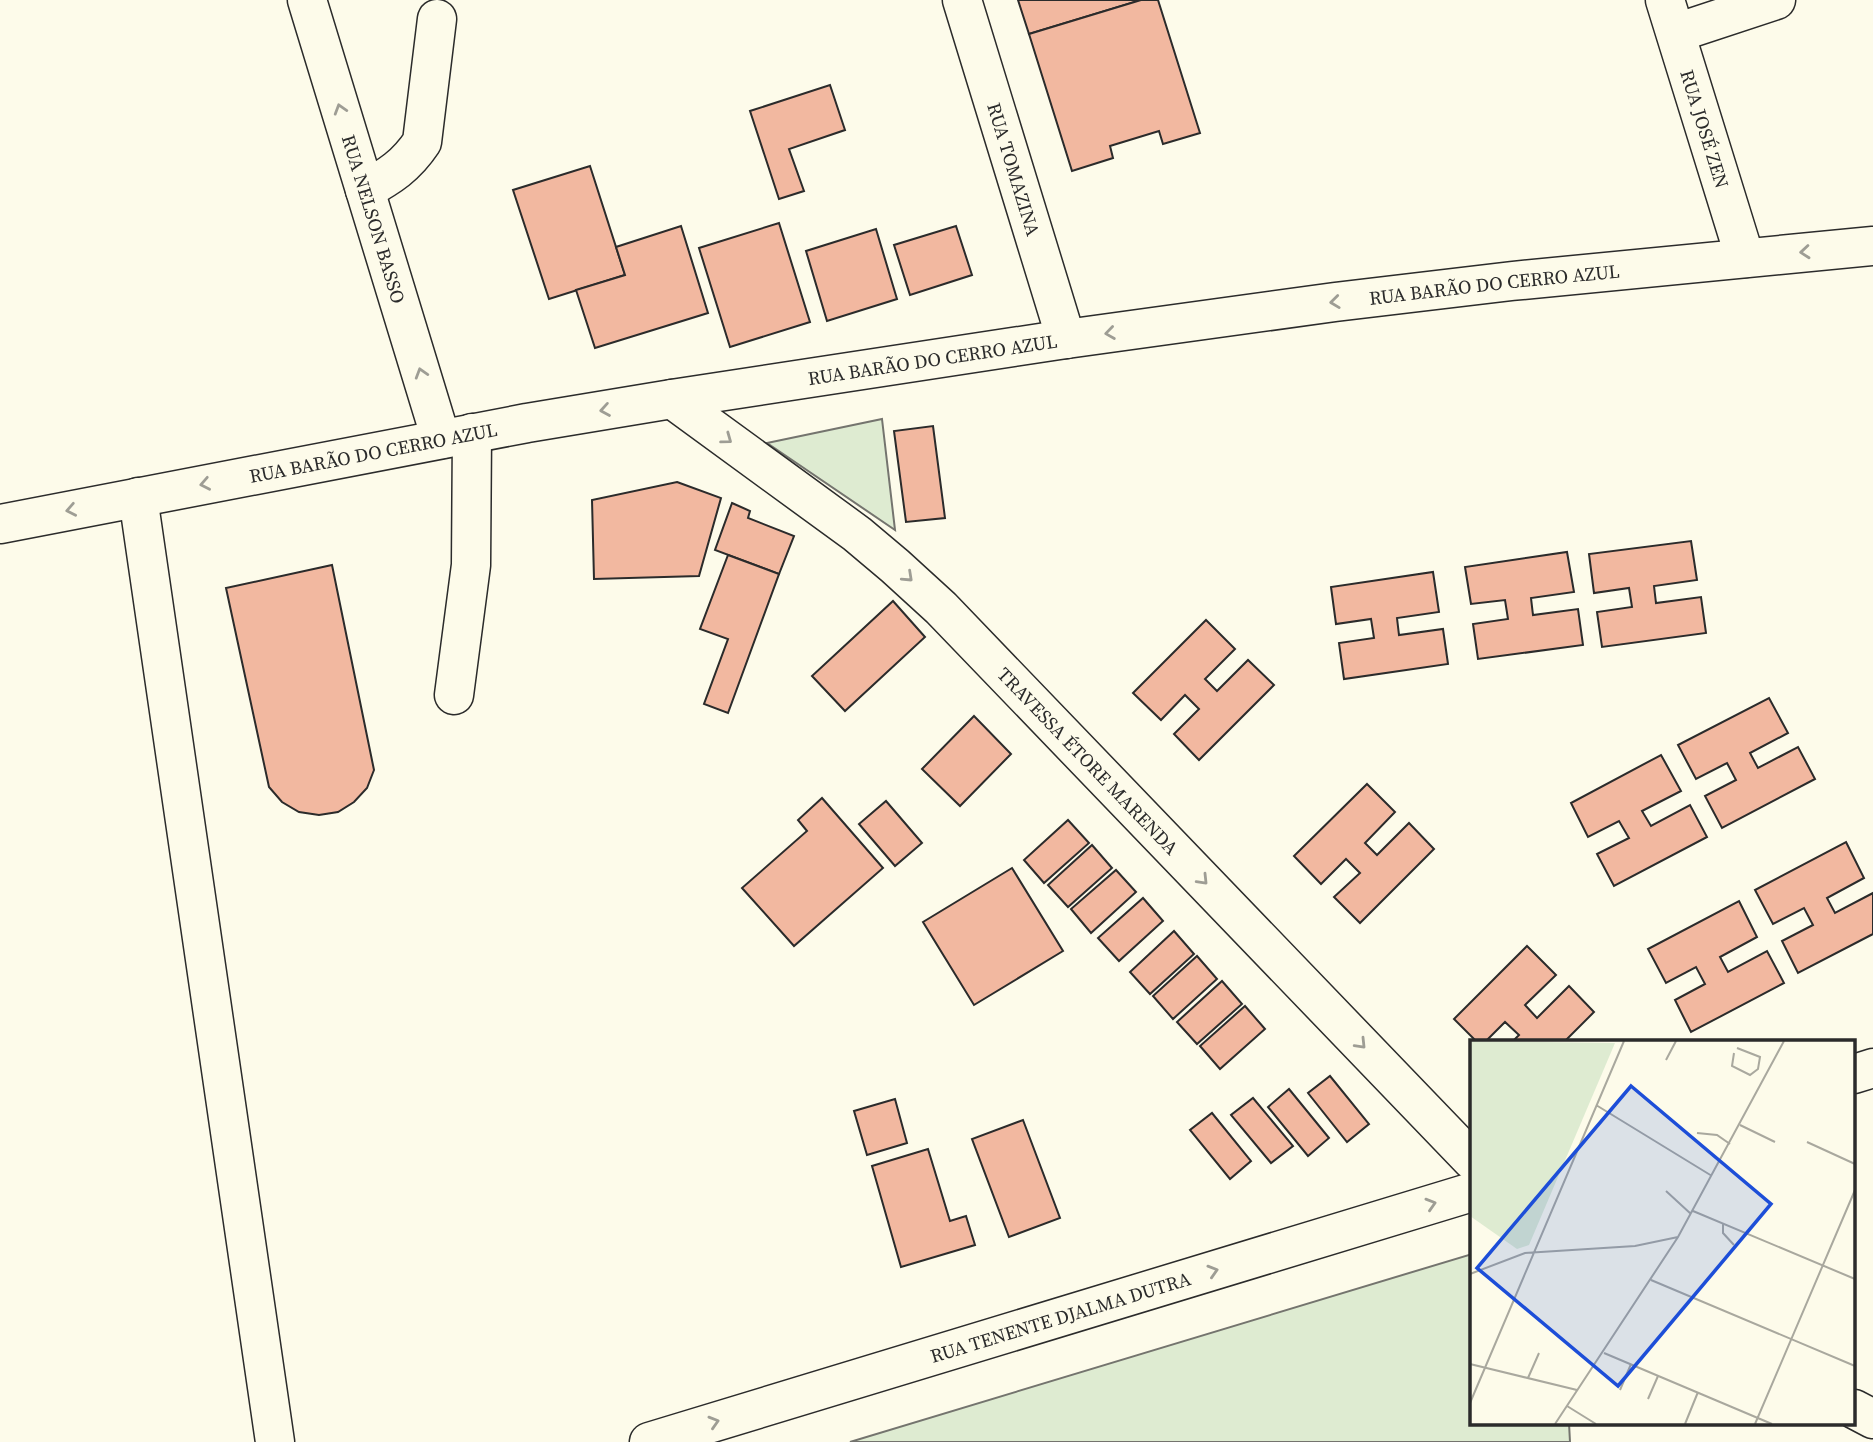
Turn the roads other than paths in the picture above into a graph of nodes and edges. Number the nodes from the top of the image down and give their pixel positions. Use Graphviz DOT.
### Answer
graph roads {
  1 [pos="307,0"];
  2 [pos="962,0"];
  3 [pos="1776,0"];
  4 [pos="1670,17"];
  5 [pos="437,19"];
  6 [pos="365,190"];
  7 [pos="1873,246"];
  8 [pos="1745,258"];
  9 [pos="1066,340"];
  10 [pos="672,398"];
  11 [pos="456,436"];
  12 [pos="138,497"];
  13 [pos="0,524"];
  14 [pos="454,695"];
  15 [pos="1873,1068"];
  16 [pos="1856,1073"];
  17 [pos="1470,1158"];
  18 [pos="1470,1193"];
  19 [pos="1856,1410"];
  20 [pos="1873,1419"];
  21 [pos="275,1442"];
  22 [pos="649,1442"];
  6 -- 1 [label="street, RUA NELSON BASSO, one-way"];
  2 -- 9 [label="street, RUA TOMAZINA"];
  3 -- 4 [label="street"];
  4 -- 8 [label="street, RUA JOSÉ ZEN"];
  5 -- 6 [label="street"];
  11 -- 6 [label="street, RUA NELSON BASSO, one-way"];
  7 -- 8 [label="street, RUA BARÃO DO CERRO AZUL, one-way"];
  8 -- 9 [label="street, RUA BARÃO DO CERRO AZUL, one-way"];
  9 -- 10 [label="street, RUA BARÃO DO CERRO AZUL"];
  10 -- 11 [label="street, RUA BARÃO DO CERRO AZUL, one-way"];
  10 -- 17 [label="street, TRAVESSA ÉTORE MARENDA, one-way"];
  11 -- 12 [label="street, RUA BARÃO DO CERRO AZUL, one-way"];
  11 -- 14 [label="street, RUA NELSON BASSO"];
  12 -- 13 [label="street, RUA BARÃO DO CERRO AZUL, one-way"];
  12 -- 21 [label="street"];
  15 -- 16 [label="street"];
  22 -- 18 [label="street, RUA TENENTE DJALMA DUTRA, one-way"];
  19 -- 20 [label="street"];
}
